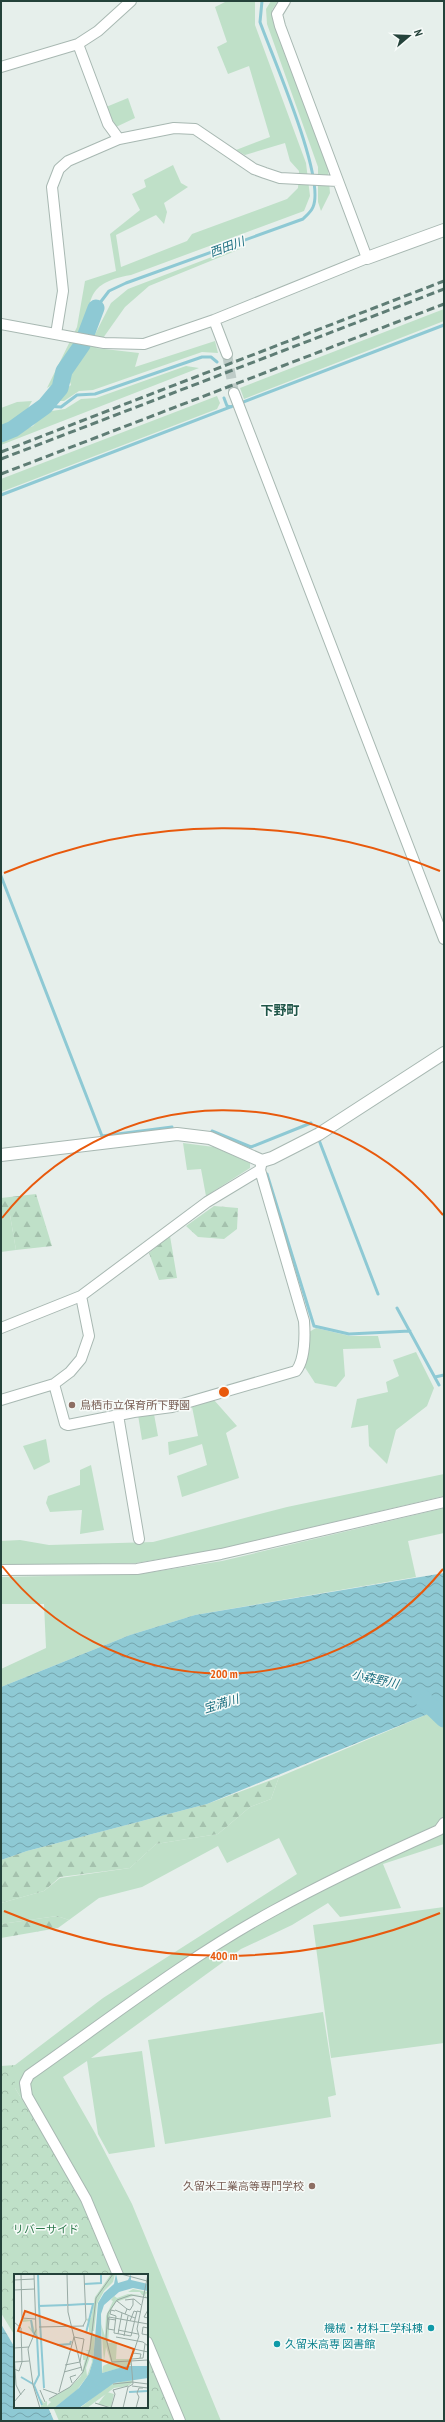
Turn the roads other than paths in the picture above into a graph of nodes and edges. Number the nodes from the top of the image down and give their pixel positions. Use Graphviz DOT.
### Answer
graph roads {
  1 [pos="131,1"];
  2 [pos="285,1"];
  3 [pos="78,44"];
  4 [pos="1,67"];
  5 [pos="119,139"];
  6 [pos="334,181"];
  7 [pos="444,230"];
  8 [pos="368,258"];
  9 [pos="214,320"];
  10 [pos="1,324"];
  11 [pos="56,334"];
  12 [pos="227,354"];
  13 [pos="236,397"];
  14 [pos="444,939"];
  15 [pos="444,1053"];
  16 [pos="1,1155"];
  17 [pos="261,1165"];
  18 [pos="81,1296"];
  19 [pos="1,1328"];
  20 [pos="54,1384"];
  21 [pos="1,1400"];
  22 [pos="118,1415"];
  23 [pos="444,1502"];
  24 [pos="139,1539"];
  25 [pos="1,1570"];
  26 [pos="444,1823"];
  27 [pos="118,2274"];
  28 [pos="148,2344"];
  29 [pos="180,2421"];
  1 -- 3 [label="street"];
  2 -- 6 [label="street"];
  3 -- 4 [label="street"];
  3 -- 5 [label="street"];
  5 -- 6 [label="street"];
  5 -- 11 [label="street"];
  6 -- 8 [label="street"];
  7 -- 8 [label="street"];
  8 -- 9 [label="street"];
  9 -- 11 [label="street"];
  9 -- 12 [label="street"];
  10 -- 11 [label="street"];
  13 -- 14 [label="street"];
  15 -- 17 [label="street"];
  16 -- 17 [label="street"];
  17 -- 18 [label="street"];
  17 -- 22 [label="street"];
  18 -- 19 [label="street"];
  18 -- 20 [label="street"];
  20 -- 21 [label="street"];
  20 -- 22 [label="street"];
  22 -- 24 [label="street"];
  23 -- 25 [label="street"];
  26 -- 27 [label="street"];
  28 -- 29 [label="street"];
}
